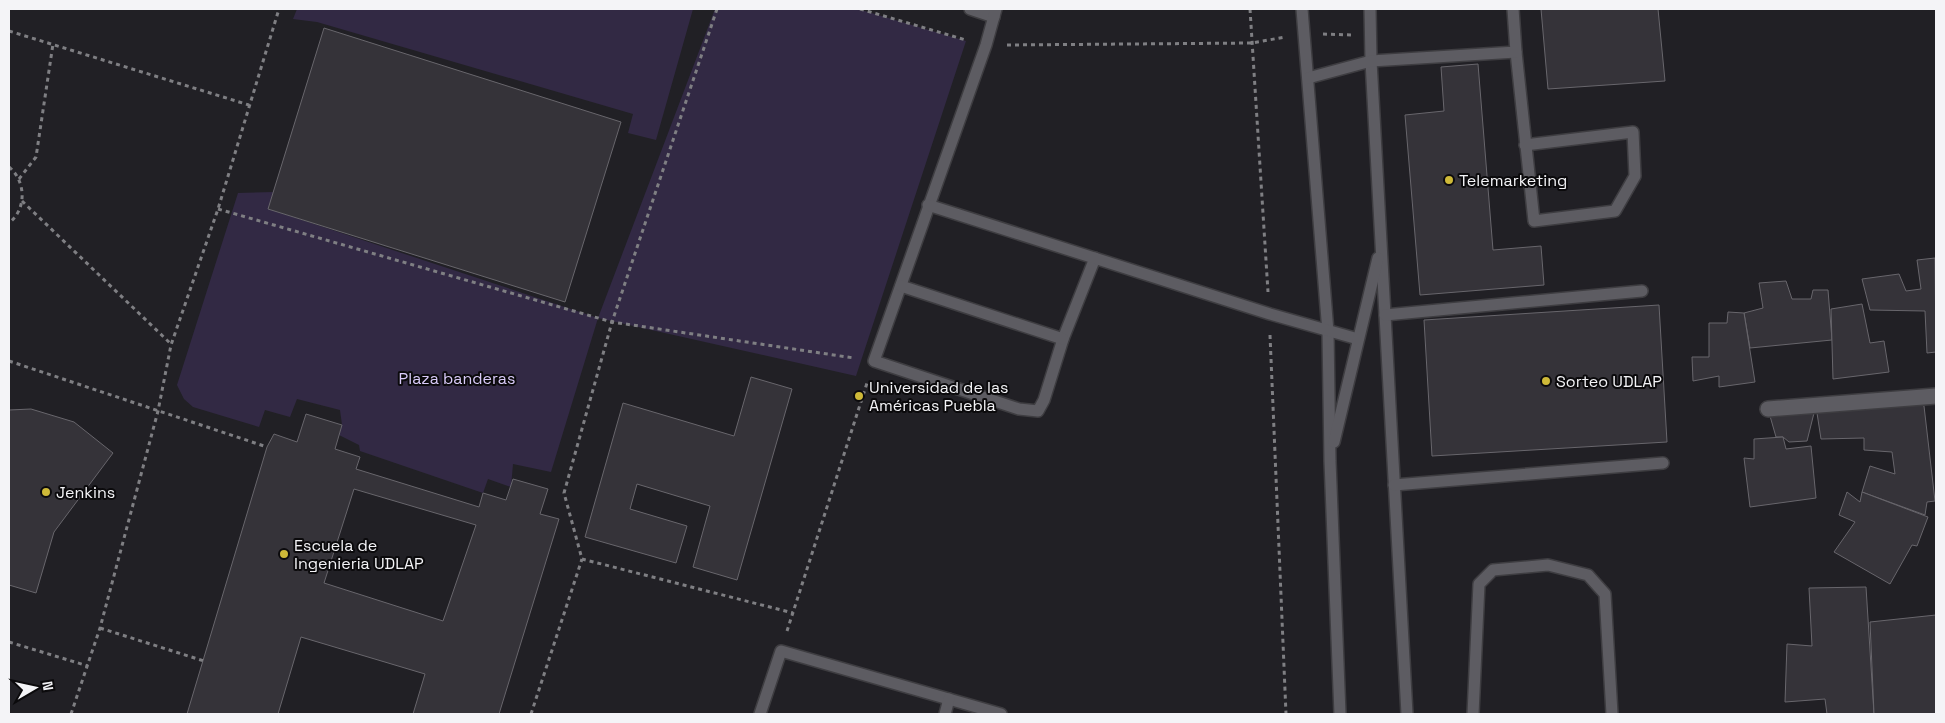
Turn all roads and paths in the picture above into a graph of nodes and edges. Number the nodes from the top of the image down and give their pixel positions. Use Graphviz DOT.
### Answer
graph roads {
  1 [pos="279,9"];
  2 [pos="717,9"];
  3 [pos="860,9"];
  4 [pos="970,9"];
  5 [pos="1250,9"];
  6 [pos="1302,9"];
  7 [pos="1370,9"];
  8 [pos="1514,9"];
  9 [pos="995,13"];
  10 [pos="9,31"];
  11 [pos="1303,33"];
  12 [pos="1372,36"];
  13 [pos="1252,43"];
  14 [pos="53,44"];
  15 [pos="986,45"];
  16 [pos="1516,52"];
  17 [pos="1371,61"];
  18 [pos="1308,78"];
  19 [pos="249,105"];
  20 [pos="1526,145"];
  21 [pos="9,167"];
  22 [pos="19,179"];
  23 [pos="22,201"];
  24 [pos="928,205"];
  25 [pos="218,209"];
  26 [pos="9,223"];
  27 [pos="1381,244"];
  28 [pos="1095,258"];
  29 [pos="902,286"];
  30 [pos="1642,291"];
  31 [pos="1270,314"];
  32 [pos="1385,315"];
  33 [pos="612,322"];
  34 [pos="1328,332"];
  35 [pos="1063,339"];
  36 [pos="1358,339"];
  37 [pos="171,345"];
  38 [pos="9,361"];
  39 [pos="874,361"];
  40 [pos="1936,396"];
  41 [pos="1768,408"];
  42 [pos="158,411"];
  43 [pos="267,447"];
  44 [pos="1330,461"];
  45 [pos="1664,463"];
  46 [pos="1394,485"];
  47 [pos="582,559"];
  48 [pos="793,614"];
  49 [pos="100,628"];
  50 [pos="9,642"];
  51 [pos="781,651"];
  52 [pos="204,661"];
  53 [pos="88,666"];
  54 [pos="949,699"];
  55 [pos="71,714"];
  56 [pos="531,714"];
  57 [pos="760,714"];
  58 [pos="945,714"];
  59 [pos="1001,714"];
  60 [pos="1286,714"];
  61 [pos="1340,714"];
  62 [pos="1407,714"];
  63 [pos="1473,714"];
  64 [pos="1612,714"];
  1 -- 19 [label="path"];
  2 -- 33 [label="path"];
  3 -- 15 [label="path"];
  4 -- 9 [label="lane"];
  5 -- 13 [label="path"];
  6 -- 11 [label="lane"];
  7 -- 12 [label="lane"];
  8 -- 16 [label="lane"];
  9 -- 15 [label="lane"];
  10 -- 14 [label="path"];
  11 -- 12 [label="path"];
  11 -- 13 [label="path"];
  11 -- 18 [label="lane"];
  12 -- 17 [label="lane"];
  13 -- 15 [label="path"];
  13 -- 31 [label="path"];
  14 -- 19 [label="path"];
  14 -- 22 [label="path"];
  15 -- 24 [label="lane"];
  16 -- 17 [label="lane"];
  16 -- 20 [label="lane"];
  17 -- 18 [label="lane"];
  17 -- 27 [label="lane"];
  18 -- 34 [label="lane"];
  19 -- 25 [label="path"];
  20 -- 20 [label="lane"];
  21 -- 22 [label="path"];
  22 -- 23 [label="path"];
  23 -- 26 [label="path"];
  23 -- 37 [label="path"];
  24 -- 28 [label="lane"];
  24 -- 29 [label="lane"];
  25 -- 33 [label="path"];
  25 -- 37 [label="path"];
  27 -- 32 [label="lane"];
  27 -- 36 [label="lane"];
  28 -- 31 [label="lane"];
  28 -- 35 [label="lane"];
  29 -- 35 [label="lane"];
  29 -- 39 [label="lane"];
  30 -- 32 [label="lane"];
  31 -- 34 [label="lane"];
  31 -- 60 [label="path"];
  32 -- 46 [label="lane"];
  33 -- 39 [label="path"];
  33 -- 47 [label="path"];
  34 -- 36 [label="lane"];
  34 -- 44 [label="lane"];
  35 -- 39 [label="lane"];
  36 -- 44 [label="lane"];
  37 -- 42 [label="path"];
  38 -- 42 [label="path"];
  39 -- 48 [label="path"];
  40 -- 41 [label="street"];
  42 -- 43 [label="path"];
  42 -- 49 [label="path"];
  44 -- 61 [label="lane"];
  45 -- 46 [label="lane"];
  46 -- 62 [label="lane"];
  47 -- 48 [label="path"];
  47 -- 56 [label="path"];
  48 -- 51 [label="path"];
  49 -- 52 [label="path"];
  49 -- 53 [label="path"];
  50 -- 53 [label="path"];
  51 -- 54 [label="lane"];
  51 -- 57 [label="lane"];
  53 -- 55 [label="path"];
  54 -- 58 [label="lane"];
  54 -- 59 [label="lane"];
  63 -- 64 [label="lane"];
}
